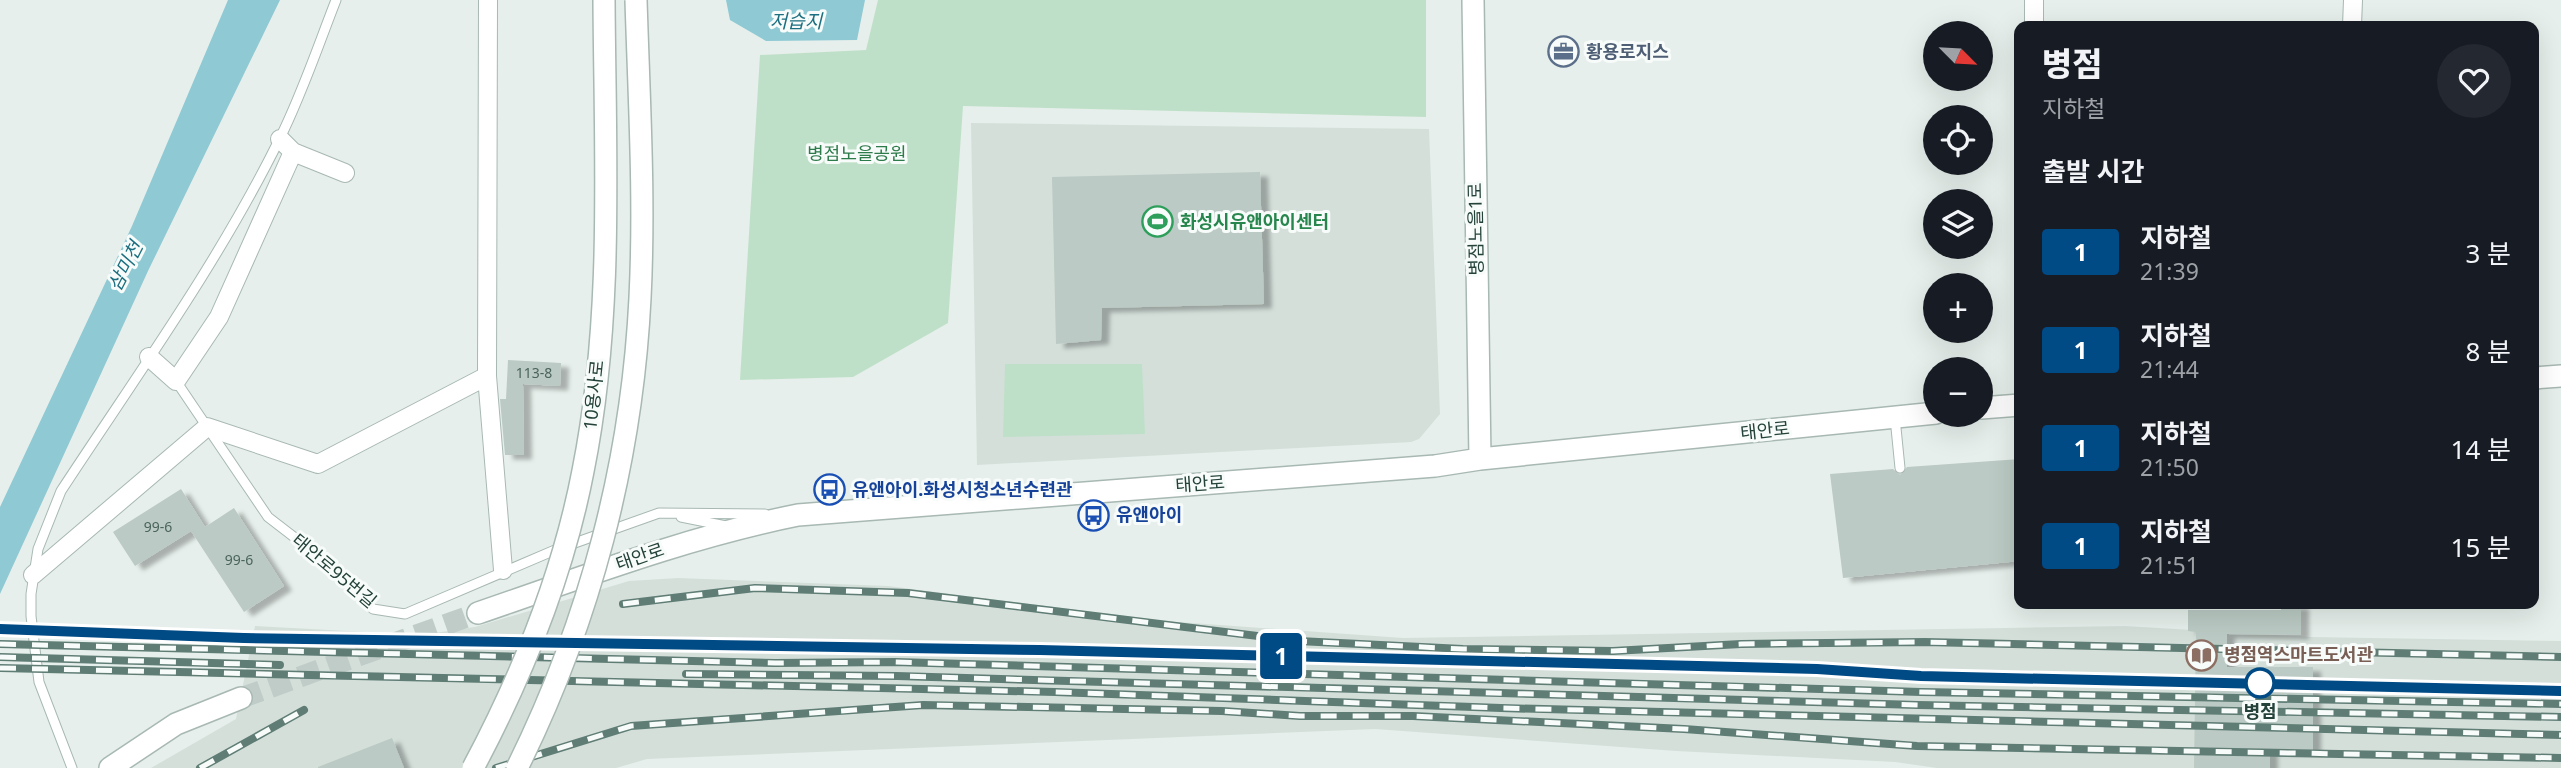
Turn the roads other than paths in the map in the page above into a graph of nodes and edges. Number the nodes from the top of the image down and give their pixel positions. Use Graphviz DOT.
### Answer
graph roads {
  1 [pos="336,0"];
  2 [pos="488,0"];
  3 [pos="604,0"];
  4 [pos="636,0"];
  5 [pos="1474,0"];
  6 [pos="2034,0"];
  7 [pos="2353,0"];
  8 [pos="2034,21"];
  9 [pos="2352,21"];
  10 [pos="280,139"];
  11 [pos="293,152"];
  12 [pos="345,173"];
  13 [pos="149,357"];
  14 [pos="487,376"];
  15 [pos="2561,376"];
  16 [pos="2539,378"];
  17 [pos="176,381"];
  18 [pos="2014,405"];
  19 [pos="1993,407"];
  20 [pos="1923,414"];
  21 [pos="1895,417"];
  22 [pos="207,427"];
  23 [pos="1480,459"];
  24 [pos="1900,468"];
  25 [pos="659,513"];
  26 [pos="798,515"];
  27 [pos="734,527"];
  28 [pos="503,570"];
  29 [pos="33,575"];
  30 [pos="478,613"];
  31 [pos="242,698"];
  32 [pos="72,768"];
  33 [pos="110,768"];
  34 [pos="473,768"];
  35 [pos="517,768"];
  1 -- 10 [label="lane"];
  2 -- 14 [label="street"];
  3 -- 34 [label="street, 10용사로, bridge"];
  4 -- 35 [label="street, 10용사로, bridge"];
  5 -- 23 [label="street, 병점노을1로"];
  6 -- 8 [label="street"];
  7 -- 9 [label="street"];
  10 -- 11 [label="street"];
  10 -- 13 [label="lane"];
  11 -- 12 [label="street"];
  11 -- 17 [label="street"];
  13 -- 17 [label="street, 태안로95번길"];
  13 -- 29 [label="lane"];
  14 -- 22 [label="street"];
  14 -- 28 [label="street"];
  15 -- 16 [label="street"];
  17 -- 22 [label="lane, 태안로95번길"];
  18 -- 19 [label="street"];
  20 -- 21 [label="street, 태안로"];
  21 -- 23 [label="street, 태안로"];
  21 -- 24 [label="lane"];
  22 -- 28 [label="lane, 태안로95번길"];
  22 -- 29 [label="street"];
  23 -- 26 [label="street, 태안로"];
  25 -- 26 [label="lane"];
  25 -- 27 [label="lane"];
  25 -- 28 [label="lane, 태안로95번길"];
  26 -- 27 [label="street, 태안로"];
  27 -- 30 [label="street, 태안로"];
  29 -- 32 [label="lane"];
  31 -- 33 [label="street"];
}
